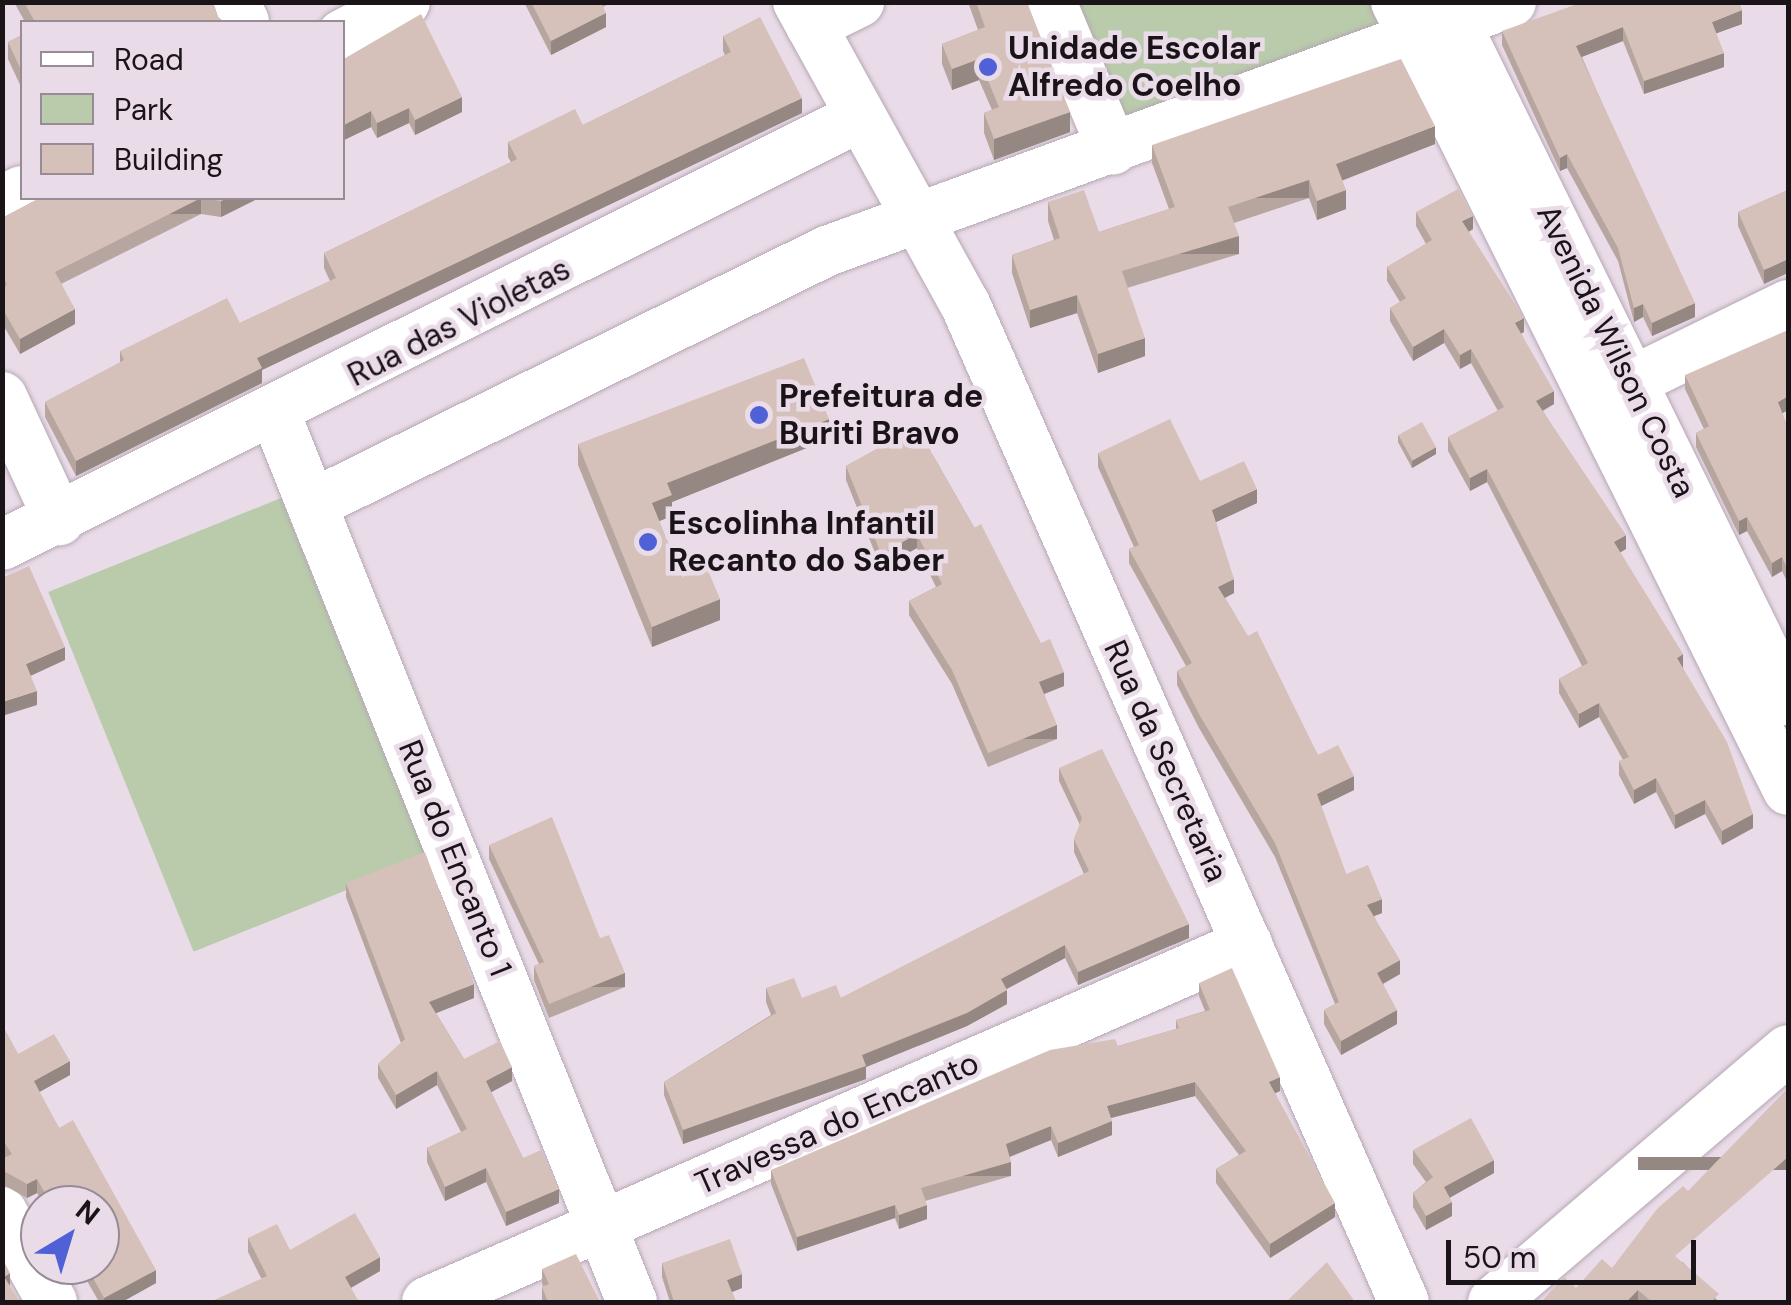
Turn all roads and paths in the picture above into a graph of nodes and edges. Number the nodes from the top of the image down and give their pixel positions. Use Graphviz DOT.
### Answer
graph roads {
  1 [pos="405,2"];
  2 [pos="860,2"];
  3 [pos="1051,2"];
  4 [pos="1511,2"];
  5 [pos="804,14"];
  6 [pos="1427,16"];
  7 [pos="345,33"];
  8 [pos="858,118"];
  9 [pos="1113,150"];
  10 [pos="924,222"];
  11 [pos="1788,305"];
  12 [pos="1632,382"];
  13 [pos="2,397"];
  14 [pos="276,416"];
  15 [pos="315,503"];
  16 [pos="59,520"];
  17 [pos="2,545"];
  18 [pos="1788,700"];
  19 [pos="1788,790"];
  20 [pos="1246,944"];
  21 [pos="1788,1050"];
  22 [pos="2,1212"];
  23 [pos="601,1226"];
  24 [pos="52,1302"];
  25 [pos="427,1302"];
  26 [pos="632,1302"];
  27 [pos="1404,1302"];
  28 [pos="1492,1302"];
  1 -- 7 [label="street"];
  2 -- 5 [label="street"];
  3 -- 9 [label="street"];
  4 -- 6 [label="street"];
  5 -- 8 [label="street, Rua da Secretaria"];
  6 -- 9 [label="street"];
  6 -- 12 [label="street, Avenida Wilson Costa"];
  6 -- 19 [label="street"];
  8 -- 10 [label="street, Rua da Secretaria"];
  8 -- 14 [label="street, Rua das Violetas"];
  9 -- 10 [label="street"];
  10 -- 15 [label="street"];
  10 -- 20 [label="street, Rua da Secretaria"];
  11 -- 12 [label="street"];
  12 -- 18 [label="street, Avenida Wilson Costa"];
  13 -- 16 [label="street"];
  14 -- 15 [label="street, Rua do Encanto 1"];
  14 -- 16 [label="street, Rua das Violetas"];
  15 -- 23 [label="street, Rua do Encanto 1"];
  16 -- 17 [label="street, Rua das Violetas"];
  20 -- 23 [label="street, Travessa do Encanto"];
  20 -- 27 [label="street, Rua da Secretaria"];
  21 -- 28 [label="street"];
  22 -- 24 [label="street"];
  23 -- 25 [label="street, Travessa do Encanto"];
  23 -- 26 [label="street, Rua do Encanto 1"];
}
